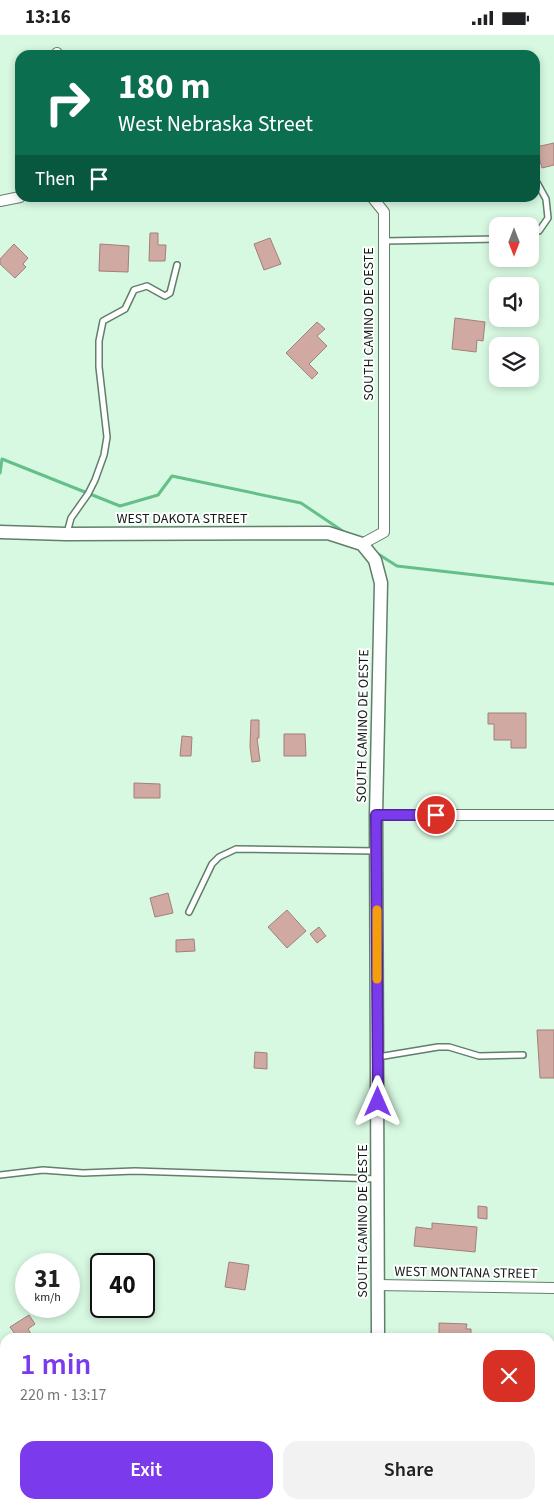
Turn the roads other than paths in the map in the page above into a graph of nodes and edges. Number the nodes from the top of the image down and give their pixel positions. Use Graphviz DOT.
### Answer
graph roads {
  1 [pos="540,188"];
  2 [pos="15,198"];
  3 [pos="0,201"];
  4 [pos="376,202"];
  5 [pos="539,231"];
  6 [pos="489,239"];
  7 [pos="384,241"];
  8 [pos="177,265"];
  9 [pos="0,532"];
  10 [pos="66,534"];
  11 [pos="362,544"];
  12 [pos="376,815"];
  13 [pos="554,815"];
  14 [pos="376,851"];
  15 [pos="189,913"];
  16 [pos="524,1055"];
  17 [pos="378,1057"];
  18 [pos="0,1175"];
  19 [pos="378,1179"];
  20 [pos="378,1285"];
  21 [pos="554,1288"];
  22 [pos="378,1333"];
  1 -- 5 [label="lane"];
  2 -- 3 [label="street"];
  4 -- 7 [label="street, SOUTH CAMINO DE OESTE"];
  6 -- 7 [label="lane"];
  7 -- 11 [label="street, SOUTH CAMINO DE OESTE"];
  8 -- 10 [label="lane"];
  9 -- 10 [label="street, WEST DAKOTA STREET"];
  10 -- 11 [label="street, WEST DAKOTA STREET"];
  11 -- 12 [label="street, SOUTH CAMINO DE OESTE"];
  12 -- 13 [label="street"];
  12 -- 14 [label="street, SOUTH CAMINO DE OESTE"];
  14 -- 15 [label="lane"];
  14 -- 17 [label="street, SOUTH CAMINO DE OESTE"];
  16 -- 17 [label="lane"];
  17 -- 19 [label="street, SOUTH CAMINO DE OESTE"];
  18 -- 19 [label="lane"];
  19 -- 20 [label="street, SOUTH CAMINO DE OESTE"];
  20 -- 21 [label="street, WEST MONTANA STREET"];
  20 -- 22 [label="street, SOUTH CAMINO DE OESTE"];
}
